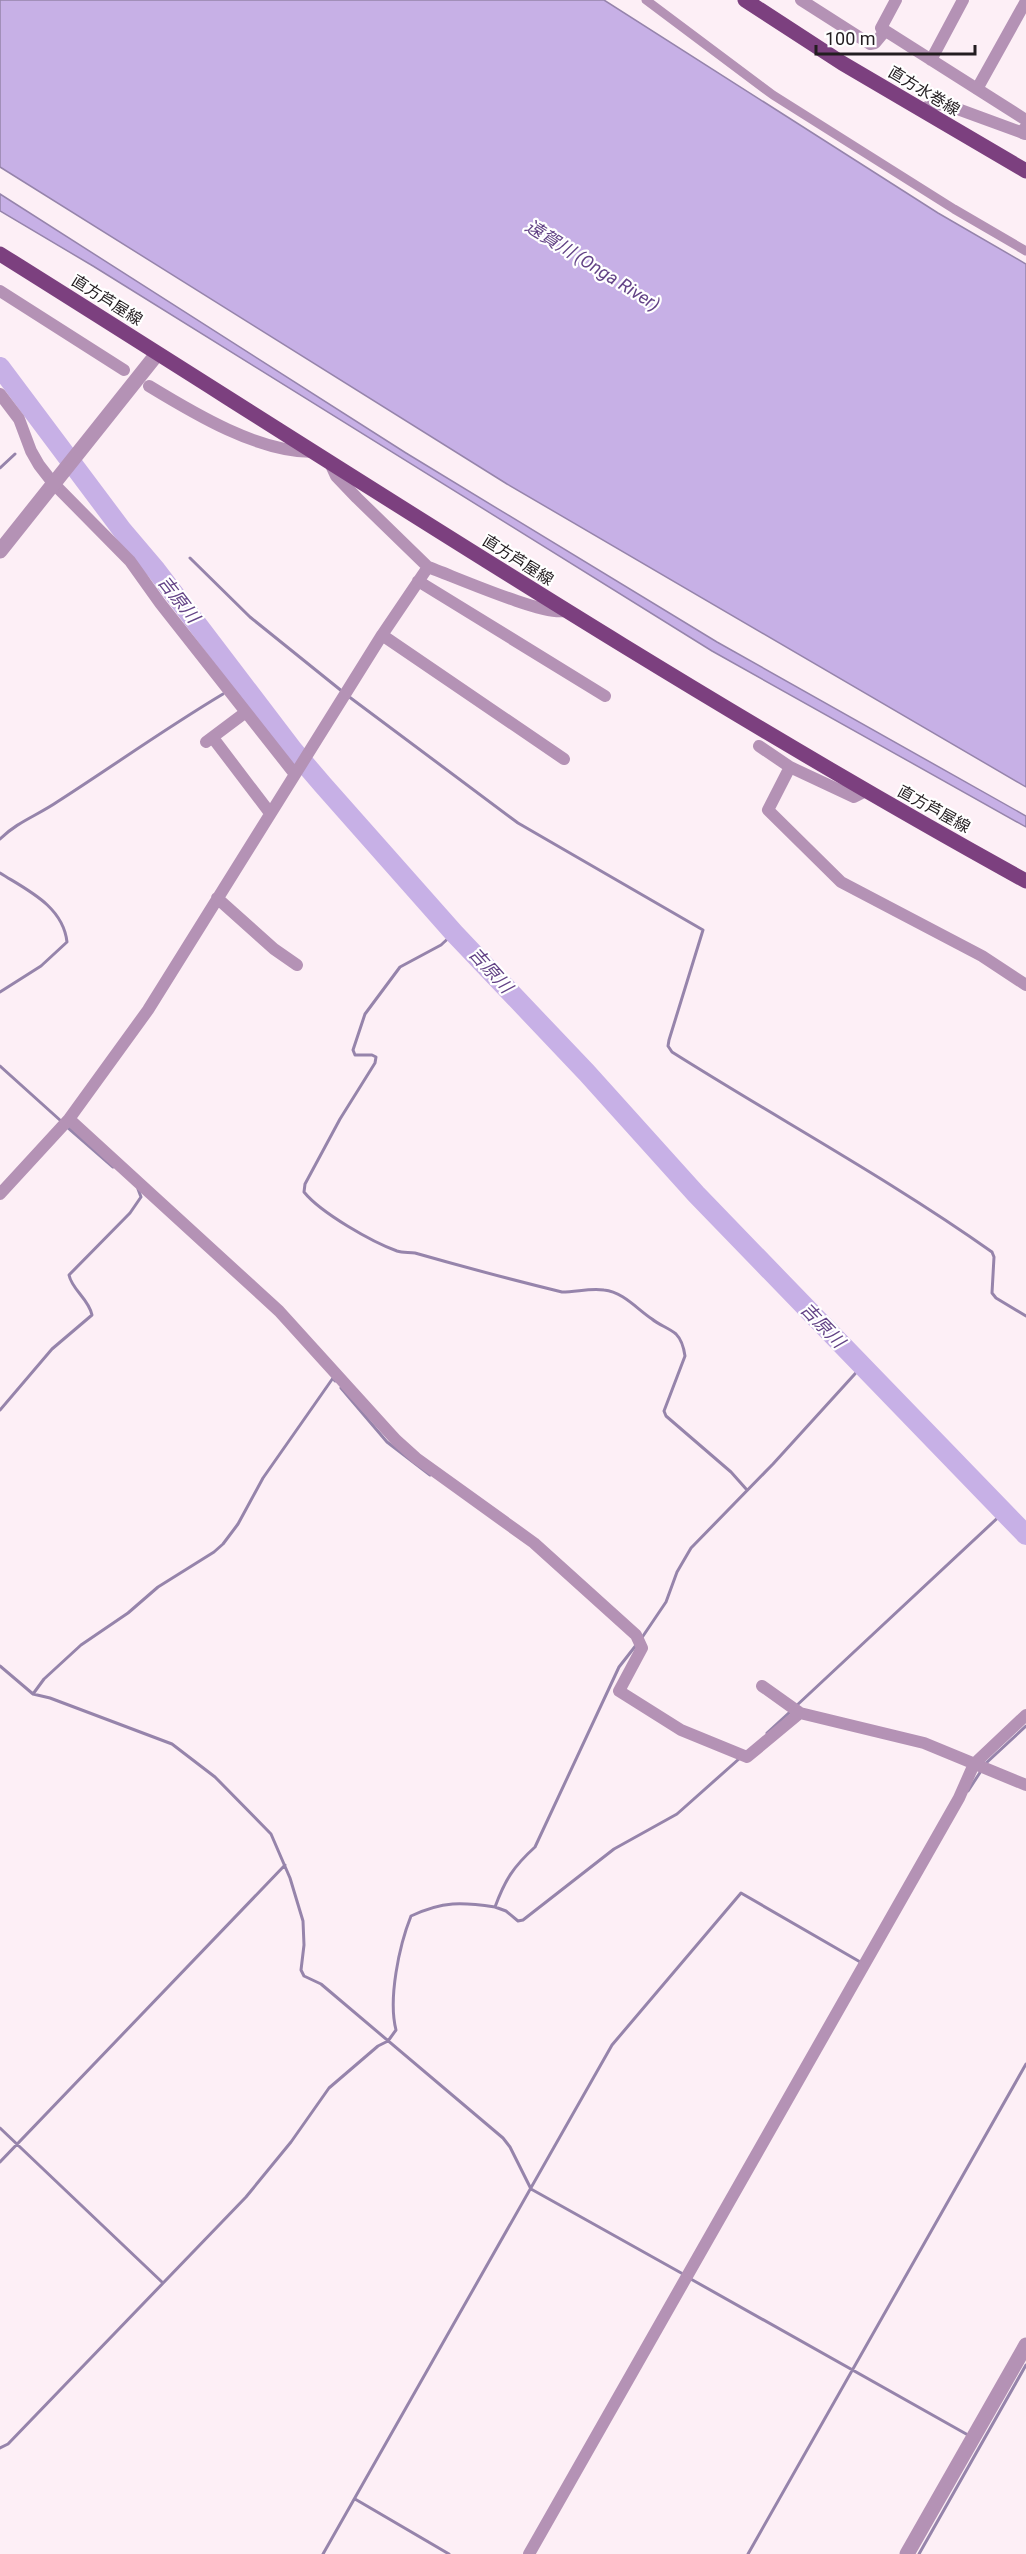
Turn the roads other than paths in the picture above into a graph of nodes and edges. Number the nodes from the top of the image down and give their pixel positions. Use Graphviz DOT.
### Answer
graph roads {
  1 [pos="646,0"];
  2 [pos="745,0"];
  3 [pos="801,0"];
  4 [pos="896,0"];
  5 [pos="963,0"];
  6 [pos="1026,1"];
  7 [pos="885,31"];
  8 [pos="931,60"];
  9 [pos="977,89"];
  10 [pos="922,109"];
  11 [pos="1026,129"];
  12 [pos="1026,171"];
  13 [pos="1026,251"];
  14 [pos="0,254"];
  15 [pos="0,291"];
  16 [pos="157,354"];
  17 [pos="124,370"];
  18 [pos="149,386"];
  19 [pos="0,394"];
  20 [pos="313,452"];
  21 [pos="330,463"];
  22 [pos="57,479"];
  23 [pos="0,551"];
  24 [pos="428,567"];
  25 [pos="418,581"];
  26 [pos="564,611"];
  27 [pos="382,635"];
  28 [pos="605,696"];
  29 [pos="246,712"];
  30 [pos="759,746"];
  31 [pos="564,759"];
  32 [pos="790,767"];
  33 [pos="294,773"];
  34 [pos="866,791"];
  35 [pos="270,813"];
  36 [pos="1026,881"];
  37 [pos="217,898"];
  38 [pos="297,965"];
  39 [pos="1026,985"];
  40 [pos="69,1119"];
  41 [pos="0,1194"];
  42 [pos="762,1686"];
  43 [pos="800,1713"];
  44 [pos="1026,1715"];
  45 [pos="974,1764"];
  46 [pos="1026,1785"];
  47 [pos="1026,2344"];
  48 [pos="529,2554"];
  49 [pos="907,2554"];
  1 -- 13 [label="street"];
  2 -- 10 [label="main road, 直方水巻線"];
  3 -- 7 [label="street"];
  4 -- 7 [label="street"];
  5 -- 8 [label="street"];
  6 -- 9 [label="street"];
  7 -- 8 [label="street"];
  8 -- 9 [label="street"];
  9 -- 11 [label="street"];
  10 -- 11 [label="street"];
  10 -- 12 [label="main road, 直方水巻線"];
  14 -- 16 [label="main road, 直方芦屋線"];
  15 -- 17 [label="street"];
  16 -- 20 [label="main road, 直方芦屋線"];
  16 -- 22 [label="street"];
  18 -- 20 [label="street"];
  19 -- 22 [label="street"];
  20 -- 21 [label="main road, 直方芦屋線"];
  21 -- 24 [label="street"];
  21 -- 26 [label="main road, 直方芦屋線"];
  22 -- 23 [label="street"];
  22 -- 29 [label="street"];
  24 -- 25 [label="street"];
  24 -- 26 [label="street"];
  25 -- 27 [label="street"];
  25 -- 28 [label="street"];
  26 -- 34 [label="main road, 直方芦屋線"];
  27 -- 31 [label="street"];
  27 -- 33 [label="street"];
  29 -- 33 [label="street"];
  29 -- 35 [label="street"];
  30 -- 32 [label="street"];
  32 -- 34 [label="street"];
  32 -- 39 [label="street"];
  33 -- 35 [label="street"];
  34 -- 36 [label="main road, 直方芦屋線"];
  35 -- 37 [label="street"];
  37 -- 38 [label="street"];
  37 -- 40 [label="street"];
  40 -- 41 [label="street"];
  40 -- 43 [label="street"];
  42 -- 43 [label="street"];
  43 -- 45 [label="street"];
  44 -- 45 [label="street"];
  45 -- 46 [label="street"];
  45 -- 48 [label="street"];
  47 -- 49 [label="street"];
}
